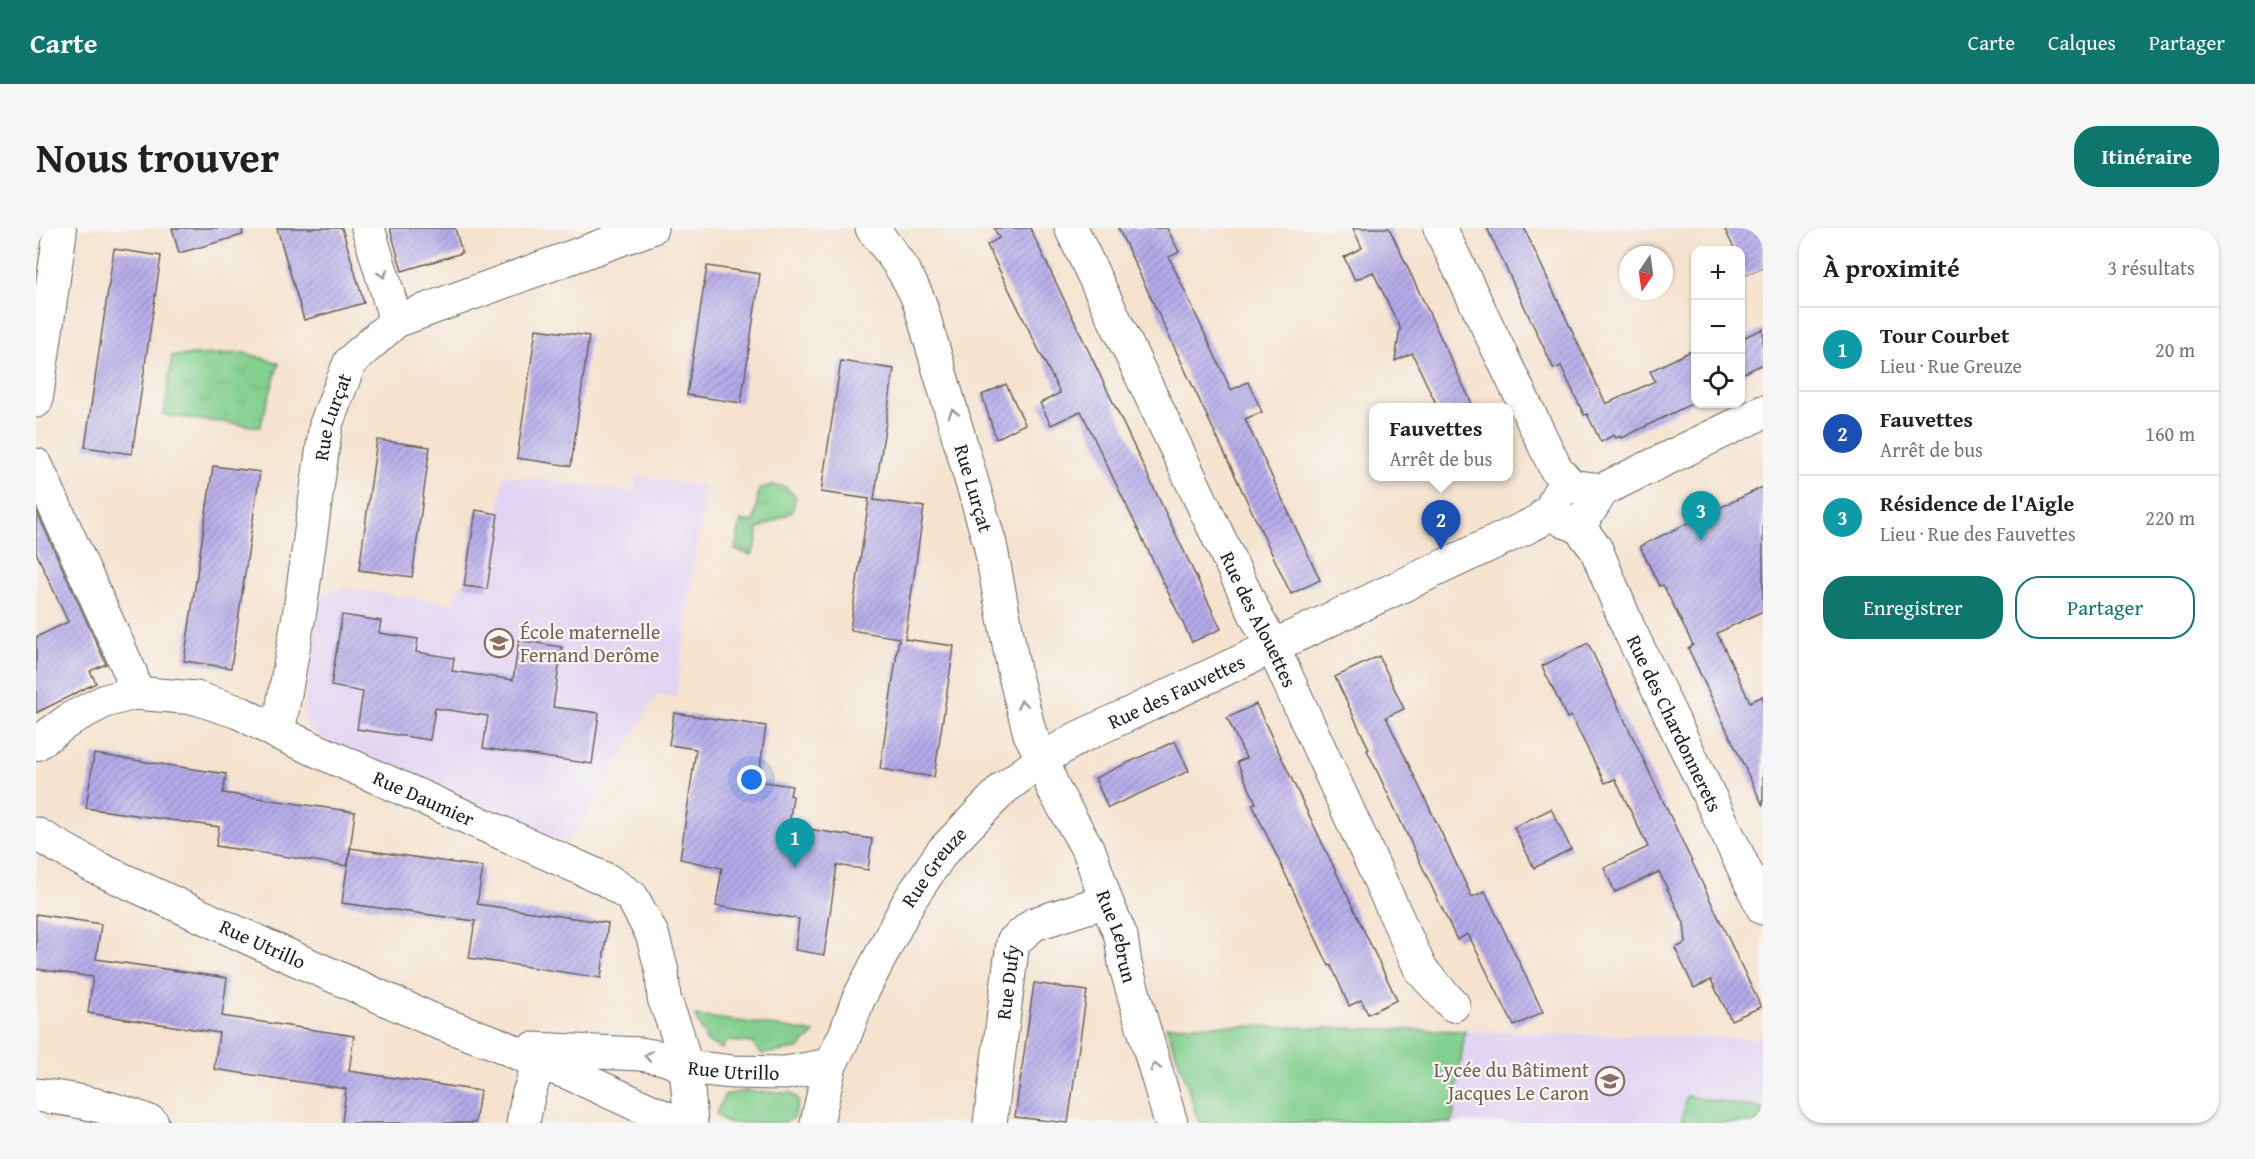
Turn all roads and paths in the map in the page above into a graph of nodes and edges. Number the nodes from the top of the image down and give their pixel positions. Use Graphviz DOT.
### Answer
graph roads {
  1 [pos="59,228"];
  2 [pos="369,228"];
  3 [pos="651,228"];
  4 [pos="872,228"];
  5 [pos="1071,228"];
  6 [pos="1440,228"];
  7 [pos="396,321"];
  8 [pos="36,400"];
  9 [pos="1763,412"];
  10 [pos="36,465"];
  11 [pos="1572,505"];
  12 [pos="1272,645"];
  13 [pos="134,693"];
  14 [pos="278,733"];
  15 [pos="36,744"];
  16 [pos="1042,759"];
  17 [pos="36,834"];
  18 [pos="1106,901"];
  19 [pos="1763,908"];
  20 [pos="1453,1005"];
  21 [pos="495,1043"];
  22 [pos="539,1063"];
  23 [pos="830,1065"];
  24 [pos="686,1067"];
  25 [pos="36,1095"];
  26 [pos="152,1123"];
  27 [pos="523,1123"];
  28 [pos="678,1123"];
  29 [pos="691,1123"];
  30 [pos="817,1123"];
  31 [pos="990,1123"];
  32 [pos="1171,1123"];
  1 -- 8 [label="street"];
  2 -- 7 [label="street, one-way"];
  3 -- 7 [label="street, Rue Lurçat"];
  16 -- 4 [label="street, Rue Lurçat, one-way"];
  5 -- 12 [label="street, Rue des Alouettes"];
  6 -- 11 [label="street, Rue des Chardonnerets"];
  7 -- 14 [label="street, Rue Lurçat"];
  9 -- 11 [label="street, Rue des Fauvettes"];
  10 -- 13 [label="street"];
  11 -- 12 [label="street, Rue des Fauvettes"];
  11 -- 19 [label="street, Rue des Chardonnerets"];
  12 -- 16 [label="street, Rue des Fauvettes"];
  12 -- 20 [label="street, Rue des Alouettes"];
  13 -- 14 [label="street, Rue Daumier"];
  13 -- 15 [label="street, Rue Daumier"];
  14 -- 24 [label="street, Rue Daumier"];
  16 -- 18 [label="street, Rue Lebrun"];
  16 -- 23 [label="street, Rue Greuze"];
  17 -- 21 [label="street, Rue Utrillo"];
  18 -- 31 [label="street, Rue Dufy"];
  32 -- 18 [label="street, Rue Lebrun, one-way"];
  21 -- 22 [label="street, Rue Utrillo"];
  24 -- 21 [label="street, Rue Utrillo, one-way"];
  22 -- 27 [label="street"];
  22 -- 28 [label="street, Rue Utrillo"];
  23 -- 24 [label="street, Rue Utrillo"];
  23 -- 30 [label="street, Rue Greuze"];
  24 -- 29 [label="street, Rue Daumier"];
  25 -- 26 [label="street"];
}
